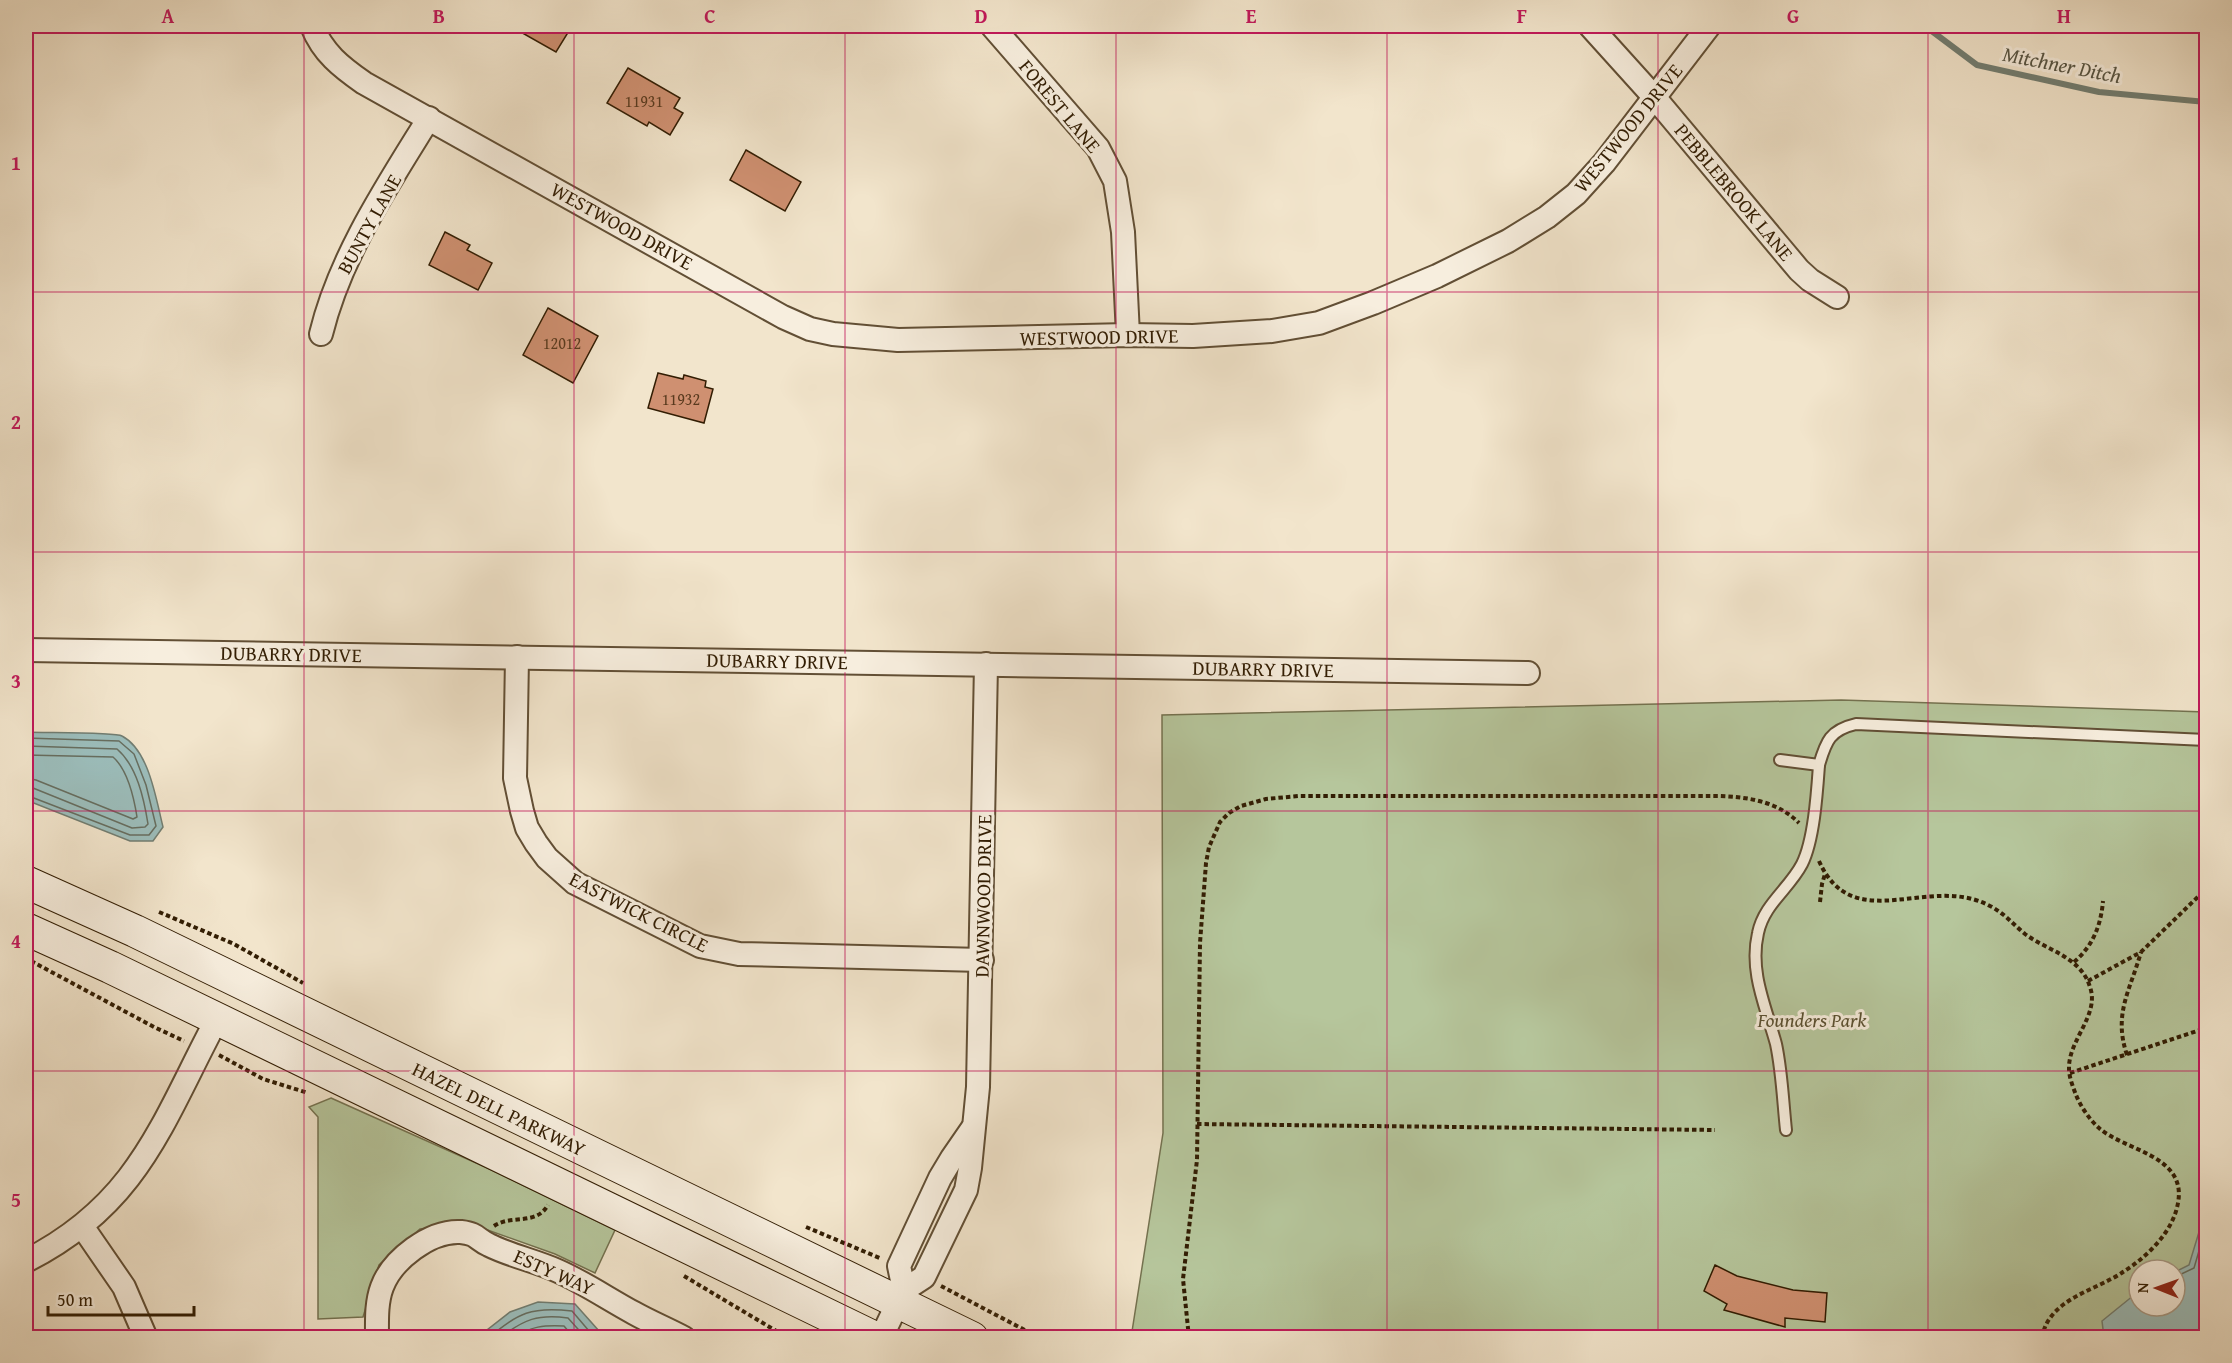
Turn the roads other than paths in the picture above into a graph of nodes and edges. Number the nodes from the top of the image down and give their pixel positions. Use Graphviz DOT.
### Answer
graph roads {
  1 [pos="312,26"];
  2 [pos="992,26"];
  3 [pos="1590,26"];
  4 [pos="1709,26"];
  5 [pos="1655,98"];
  6 [pos="429,118"];
  7 [pos="1837,297"];
  8 [pos="321,334"];
  9 [pos="1128,335"];
  10 [pos="26,650"];
  11 [pos="517,657"];
  12 [pos="986,664"];
  13 [pos="1528,673"];
  14 [pos="2206,740"];
  15 [pos="1780,760"];
  16 [pos="1819,765"];
  17 [pos="26,882"];
  18 [pos="26,929"];
  19 [pos="982,960"];
  20 [pos="217,1019"];
  21 [pos="1786,1130"];
  22 [pos="82,1226"];
  23 [pos="26,1261"];
  24 [pos="901,1295"];
  25 [pos="146,1338"];
  26 [pos="376,1338"];
  27 [pos="684,1338"];
  28 [pos="875,1338"];
  29 [pos="881,1338"];
  30 [pos="972,1338"];
  1 -- 6 [label="street, WESTWOOD DRIVE"];
  2 -- 9 [label="street, FOREST LANE"];
  3 -- 5 [label="street, PEBBLEBROOK LANE"];
  4 -- 5 [label="street, WESTWOOD DRIVE"];
  5 -- 7 [label="street, PEBBLEBROOK LANE"];
  5 -- 9 [label="street, WESTWOOD DRIVE"];
  6 -- 8 [label="street, BUNTY LANE"];
  6 -- 9 [label="street, WESTWOOD DRIVE"];
  10 -- 11 [label="street, DUBARRY DRIVE"];
  11 -- 12 [label="street, DUBARRY DRIVE"];
  11 -- 19 [label="street, EASTWICK CIRCLE"];
  12 -- 13 [label="street, DUBARRY DRIVE"];
  12 -- 19 [label="street, DAWNWOOD DRIVE"];
  14 -- 16 [label="lane"];
  15 -- 16 [label="lane"];
  16 -- 21 [label="lane"];
  17 -- 24 [label="main road, HAZEL DELL PARKWAY"];
  18 -- 20 [label="main road"];
  19 -- 24 [label="street, DAWNWOOD DRIVE"];
  20 -- 22 [label="street"];
  20 -- 28 [label="main road"];
  22 -- 23 [label="street"];
  22 -- 25 [label="street"];
  24 -- 29 [label="street, DAWNWOOD DRIVE"];
  24 -- 30 [label="main road, HAZEL DELL PARKWAY"];
  26 -- 27 [label="street, ESTY WAY"];
}
